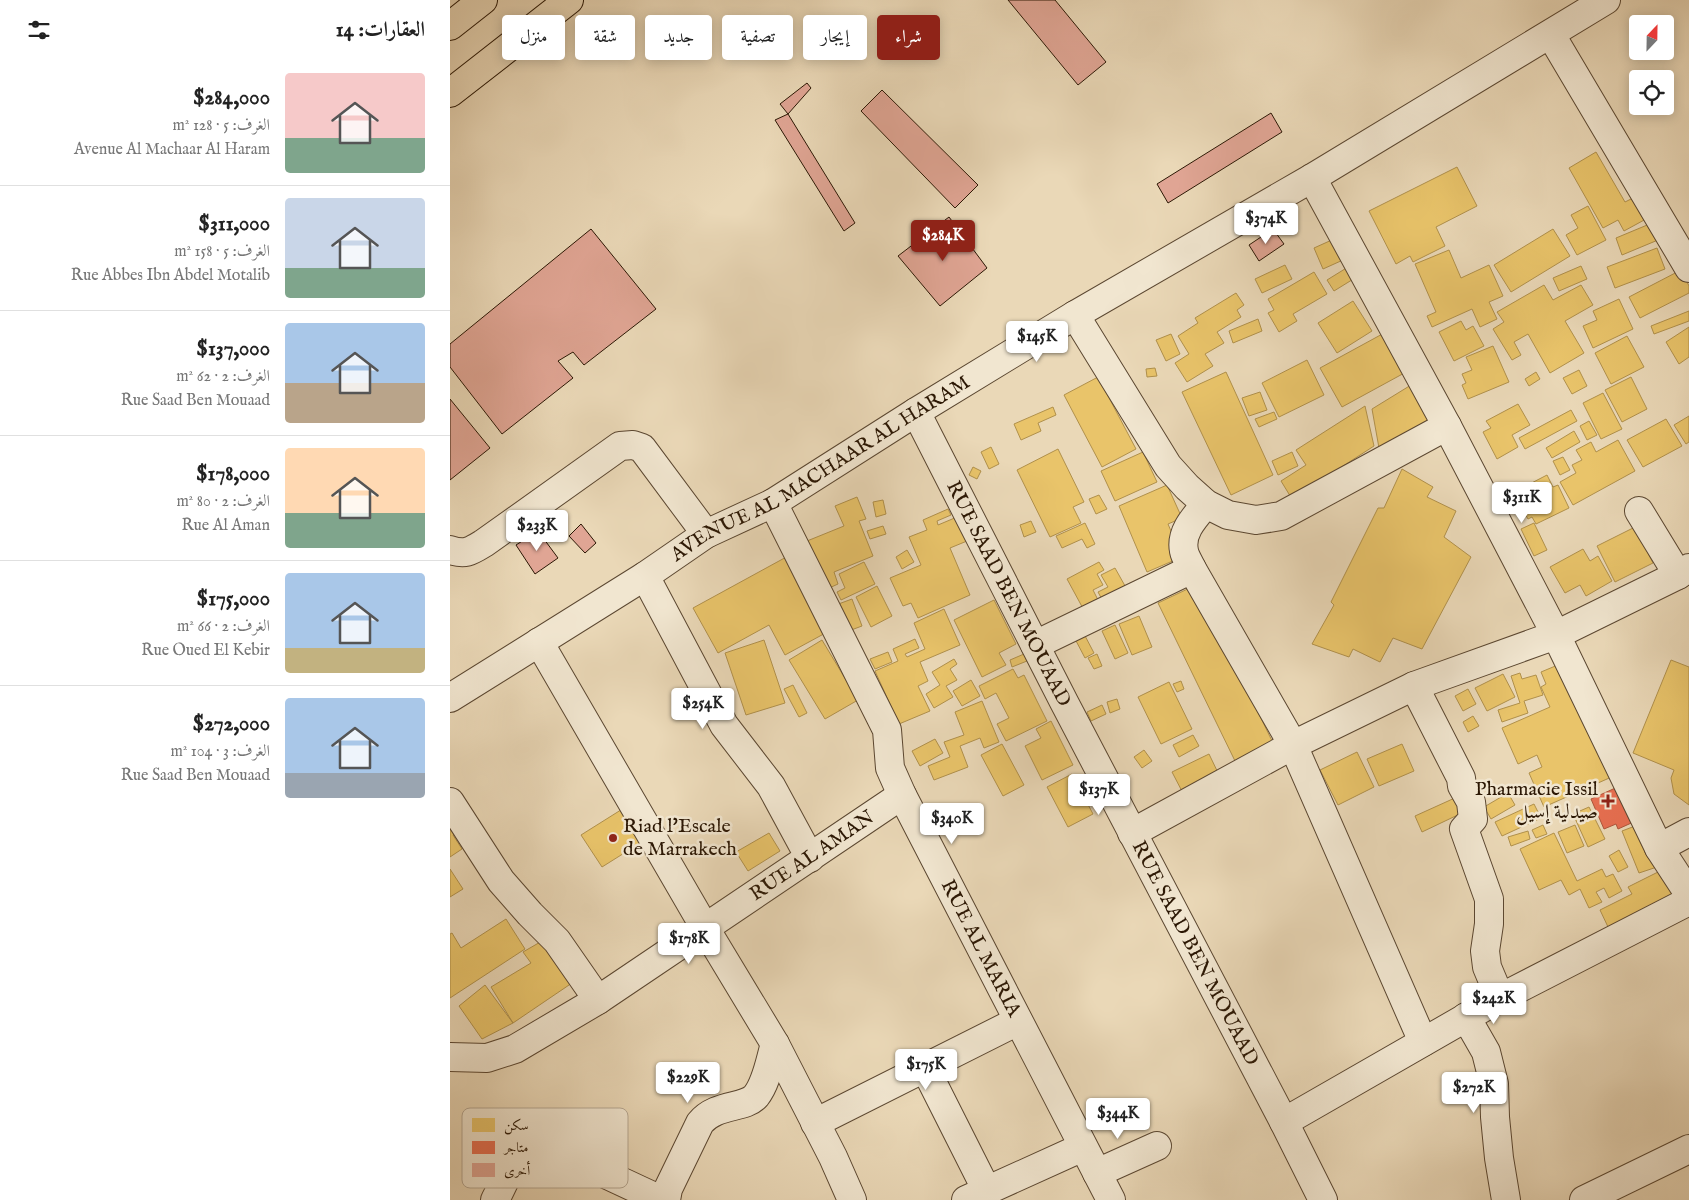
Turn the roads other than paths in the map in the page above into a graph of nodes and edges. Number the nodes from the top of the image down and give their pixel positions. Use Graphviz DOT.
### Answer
graph roads {
  1 [pos="483,0"];
  2 [pos="569,0"];
  3 [pos="1606,0"];
  4 [pos="450,26"];
  5 [pos="1551,35"];
  6 [pos="450,93"];
  7 [pos="1312,178"];
  8 [pos="1689,268"];
  9 [pos="1075,316"];
  10 [pos="916,412"];
  11 [pos="1447,426"];
  12 [pos="773,503"];
  13 [pos="1206,504"];
  14 [pos="1639,511"];
  15 [pos="706,534"];
  16 [pos="450,550"];
  17 [pos="1192,570"];
  18 [pos="1684,571"];
  19 [pos="645,576"];
  20 [pos="1556,635"];
  21 [pos="539,642"];
  22 [pos="1035,645"];
  23 [pos="1414,686"];
  24 [pos="450,698"];
  25 [pos="1293,745"];
  26 [pos="902,795"];
  27 [pos="450,802"];
  28 [pos="1689,832"];
  29 [pos="1132,833"];
  30 [pos="1659,848"];
  31 [pos="810,858"];
  32 [pos="1689,894"];
  33 [pos="1689,901"];
  34 [pos="705,928"];
  35 [pos="1500,998"];
  36 [pos="598,1000"];
  37 [pos="1466,1017"];
  38 [pos="1018,1021"];
  39 [pos="1423,1042"];
  40 [pos="775,1044"];
  41 [pos="450,1057"];
  42 [pos="925,1068"];
  43 [pos="1284,1122"];
  44 [pos="815,1123"];
  45 [pos="1083,1146"];
  46 [pos="1157,1146"];
  47 [pos="1689,1149"];
  48 [pos="1097,1173"];
  49 [pos="628,1185"];
  50 [pos="502,1188"];
  51 [pos="842,1192"];
  52 [pos="977,1195"];
  53 [pos="496,1200"];
  54 [pos="661,1200"];
  55 [pos="666,1200"];
  56 [pos="1112,1200"];
  57 [pos="1323,1200"];
  58 [pos="1506,1200"];
  59 [pos="1584,1200"];
  1 -- 4 [label="main road"];
  2 -- 6 [label="main road"];
  3 -- 5 [label="street, AVENUE AL MACHAAR AL HARAM"];
  5 -- 7 [label="street, AVENUE AL MACHAAR AL HARAM"];
  5 -- 8 [label="street"];
  7 -- 9 [label="street, AVENUE AL MACHAAR AL HARAM"];
  7 -- 11 [label="street"];
  9 -- 10 [label="street, AVENUE AL MACHAAR AL HARAM"];
  9 -- 13 [label="street"];
  10 -- 12 [label="street, AVENUE AL MACHAAR AL HARAM"];
  10 -- 22 [label="street, RUE SAAD BEN MOUAAD"];
  11 -- 13 [label="street"];
  11 -- 20 [label="street"];
  12 -- 15 [label="street, AVENUE AL MACHAAR AL HARAM"];
  12 -- 26 [label="street, RUE AL MARIA"];
  13 -- 17 [label="street"];
  14 -- 18 [label="street"];
  15 -- 16 [label="street"];
  15 -- 19 [label="street, AVENUE AL MACHAAR AL HARAM"];
  17 -- 22 [label="street"];
  17 -- 25 [label="street"];
  18 -- 20 [label="street"];
  19 -- 21 [label="street, AVENUE AL MACHAAR AL HARAM"];
  19 -- 31 [label="street"];
  20 -- 23 [label="street"];
  20 -- 30 [label="street"];
  21 -- 24 [label="street, AVENUE AL MACHAAR AL HARAM"];
  21 -- 34 [label="street"];
  22 -- 29 [label="street, RUE SAAD BEN MOUAAD"];
  23 -- 25 [label="street"];
  23 -- 35 [label="street"];
  25 -- 29 [label="street"];
  25 -- 39 [label="street"];
  26 -- 31 [label="street, RUE AL AMAN"];
  26 -- 38 [label="street, RUE AL MARIA"];
  27 -- 36 [label="street"];
  28 -- 30 [label="street"];
  29 -- 43 [label="street, RUE SAAD BEN MOUAAD"];
  30 -- 32 [label="street"];
  31 -- 34 [label="street, RUE AL AMAN"];
  33 -- 35 [label="street"];
  34 -- 36 [label="street, RUE AL AMAN"];
  34 -- 40 [label="street"];
  35 -- 37 [label="street"];
  36 -- 41 [label="street, RUE AL AMAN"];
  37 -- 39 [label="street"];
  37 -- 58 [label="street"];
  38 -- 42 [label="street"];
  38 -- 45 [label="street, RUE AL MARIA"];
  39 -- 43 [label="street"];
  40 -- 44 [label="street"];
  40 -- 55 [label="street"];
  42 -- 44 [label="street"];
  42 -- 52 [label="street"];
  43 -- 57 [label="street, RUE SAAD BEN MOUAAD"];
  44 -- 51 [label="street"];
  45 -- 48 [label="street, RUE AL MARIA"];
  45 -- 52 [label="street"];
  46 -- 48 [label="street"];
  47 -- 59 [label="street"];
  48 -- 56 [label="street, RUE AL MARIA"];
  49 -- 54 [label="street"];
  50 -- 53 [label="street"];
}
